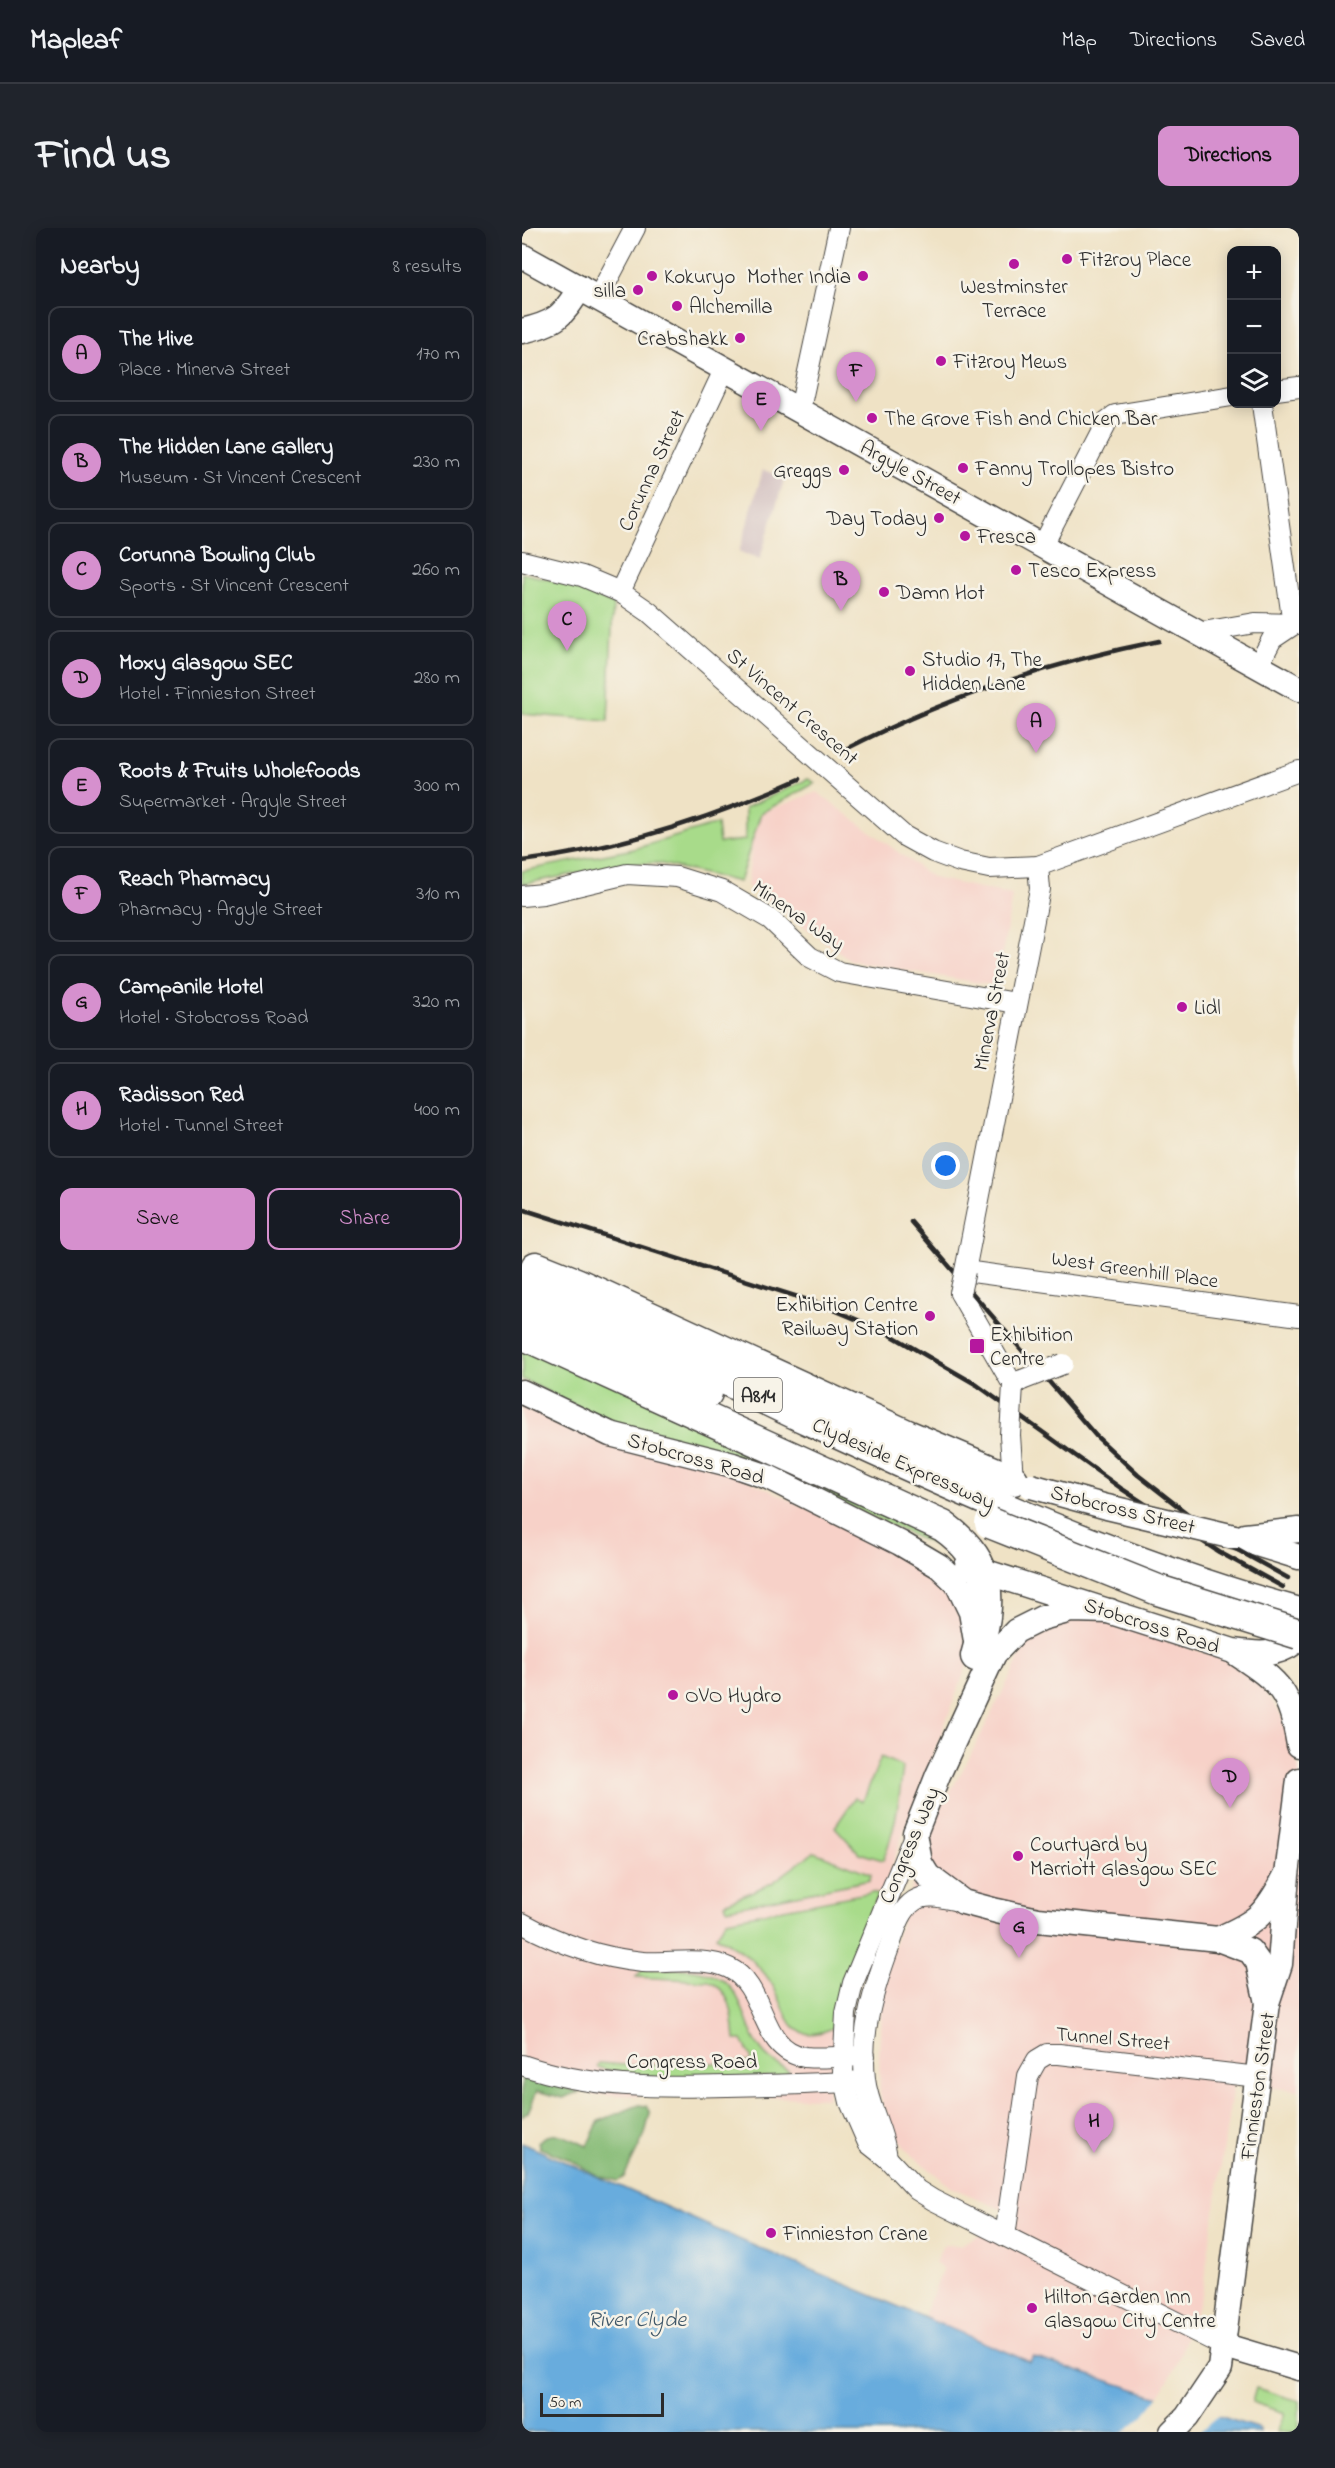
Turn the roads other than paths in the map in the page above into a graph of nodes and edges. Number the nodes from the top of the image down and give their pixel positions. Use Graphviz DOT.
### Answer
graph roads {
  1 [pos="635,228"];
  2 [pos="839,228"];
  3 [pos="522,256"];
  4 [pos="589,293"];
  5 [pos="522,330"];
  6 [pos="725,368"];
  7 [pos="1299,387"];
  8 [pos="1281,389"];
  9 [pos="1227,397"];
  10 [pos="1263,408"];
  11 [pos="800,409"];
  12 [pos="1043,545"];
  13 [pos="522,561"];
  14 [pos="620,592"];
  15 [pos="1296,624"];
  16 [pos="1197,633"];
  17 [pos="1258,666"];
  18 [pos="1299,689"];
  19 [pos="1299,771"];
  20 [pos="1299,780"];
  21 [pos="1262,786"];
  22 [pos="1038,866"];
  23 [pos="522,896"];
  24 [pos="1016,1003"];
  25 [pos="522,1261"];
  26 [pos="972,1272"];
  27 [pos="522,1281"];
  28 [pos="522,1306"];
  29 [pos="1299,1316"];
  30 [pos="522,1334"];
  31 [pos="1064,1363"];
  32 [pos="1018,1383"];
  33 [pos="522,1392"];
  34 [pos="1022,1483"];
  35 [pos="993,1514"];
  36 [pos="1299,1530"];
  37 [pos="1234,1537"];
  38 [pos="900,1543"];
  39 [pos="1299,1557"];
  40 [pos="982,1572"];
  41 [pos="1110,1611"];
  42 [pos="1299,1613"];
  43 [pos="1299,1626"];
  44 [pos="1299,1634"];
  45 [pos="1233,1651"];
  46 [pos="976,1656"];
  47 [pos="1299,1745"];
  48 [pos="938,1775"];
  49 [pos="1299,1780"];
  50 [pos="915,1833"];
  51 [pos="1287,1875"];
  52 [pos="963,1902"];
  53 [pos="522,1923"];
  54 [pos="1218,1939"];
  55 [pos="1267,2003"];
  56 [pos="843,2056"];
  57 [pos="865,2056"];
  58 [pos="522,2065"];
  59 [pos="1258,2077"];
  60 [pos="855,2082"];
  61 [pos="1005,2236"];
  62 [pos="1222,2345"];
  63 [pos="1299,2368"];
  64 [pos="1172,2432"];
  1 -- 4 [label="street"];
  2 -- 11 [label="street"];
  3 -- 4 [label="street, Argyle Street"];
  4 -- 5 [label="street"];
  4 -- 6 [label="street, Argyle Street"];
  6 -- 11 [label="street, Argyle Street"];
  6 -- 14 [label="street, Corunna Street"];
  7 -- 8 [label="street"];
  9 -- 12 [label="street"];
  10 -- 15 [label="street"];
  11 -- 12 [label="street, Argyle Street"];
  12 -- 16 [label="street, Argyle Street"];
  13 -- 14 [label="street, St Vincent Crescent"];
  14 -- 22 [label="street, St Vincent Crescent"];
  15 -- 16 [label="street"];
  15 -- 17 [label="street"];
  16 -- 17 [label="street, Argyle Street"];
  17 -- 18 [label="street, Argyle Street"];
  19 -- 21 [label="street"];
  20 -- 21 [label="street"];
  21 -- 22 [label="street"];
  22 -- 24 [label="street, Minerva Street"];
  23 -- 24 [label="street, Minerva Way"];
  24 -- 26 [label="street, Minerva Street"];
  25 -- 34 [label="main road"];
  26 -- 29 [label="street, West Greenhill Place"];
  26 -- 32 [label="street, Minerva Street, bridge"];
  27 -- 35 [label="main road, Clydeside Expressway / A814"];
  28 -- 35 [label="main road, Clydeside Expressway / A814"];
  30 -- 40 [label="main road"];
  31 -- 32 [label="street, bridge"];
  32 -- 34 [label="street, bridge"];
  33 -- 38 [label="street, Stobcross Road"];
  34 -- 37 [label="street, Stobcross Street, bridge"];
  35 -- 42 [label="main road, Clydeside Expressway / A814"];
  35 -- 44 [label="main road, Clydeside Expressway / A814, bridge"];
  36 -- 37 [label="street, Stobcross Street"];
  37 -- 39 [label="street, Stobcross Street"];
  38 -- 40 [label="street, Stobcross Road"];
  38 -- 46 [label="street, Stobcross Road"];
  40 -- 41 [label="street, Stobcross Road"];
  40 -- 46 [label="main road"];
  41 -- 45 [label="street, Stobcross Road"];
  41 -- 48 [label="street, Congress Way"];
  43 -- 45 [label="street"];
  45 -- 47 [label="street"];
  46 -- 48 [label="street, Stobcross Road"];
  48 -- 50 [label="street, Congress Way"];
  49 -- 51 [label="street, Finnieston Street"];
  50 -- 52 [label="street"];
  50 -- 56 [label="street, Congress Way"];
  51 -- 54 [label="street"];
  51 -- 55 [label="street, Finnieston Street"];
  52 -- 54 [label="street"];
  52 -- 57 [label="street, Congress Way"];
  53 -- 56 [label="street, Congress Road"];
  54 -- 55 [label="street"];
  55 -- 59 [label="street, Finnieston Street"];
  56 -- 57 [label="street, Congress Road"];
  56 -- 60 [label="street, Congress Way"];
  57 -- 60 [label="street, Congress Way"];
  58 -- 60 [label="street, Congress Road"];
  59 -- 61 [label="street, Tunnel Street"];
  59 -- 62 [label="street, Finnieston Street"];
  60 -- 61 [label="street, Congress Way"];
  61 -- 62 [label="street, Congress Way"];
  62 -- 63 [label="street"];
  62 -- 64 [label="street, Finnieston Street"];
}
